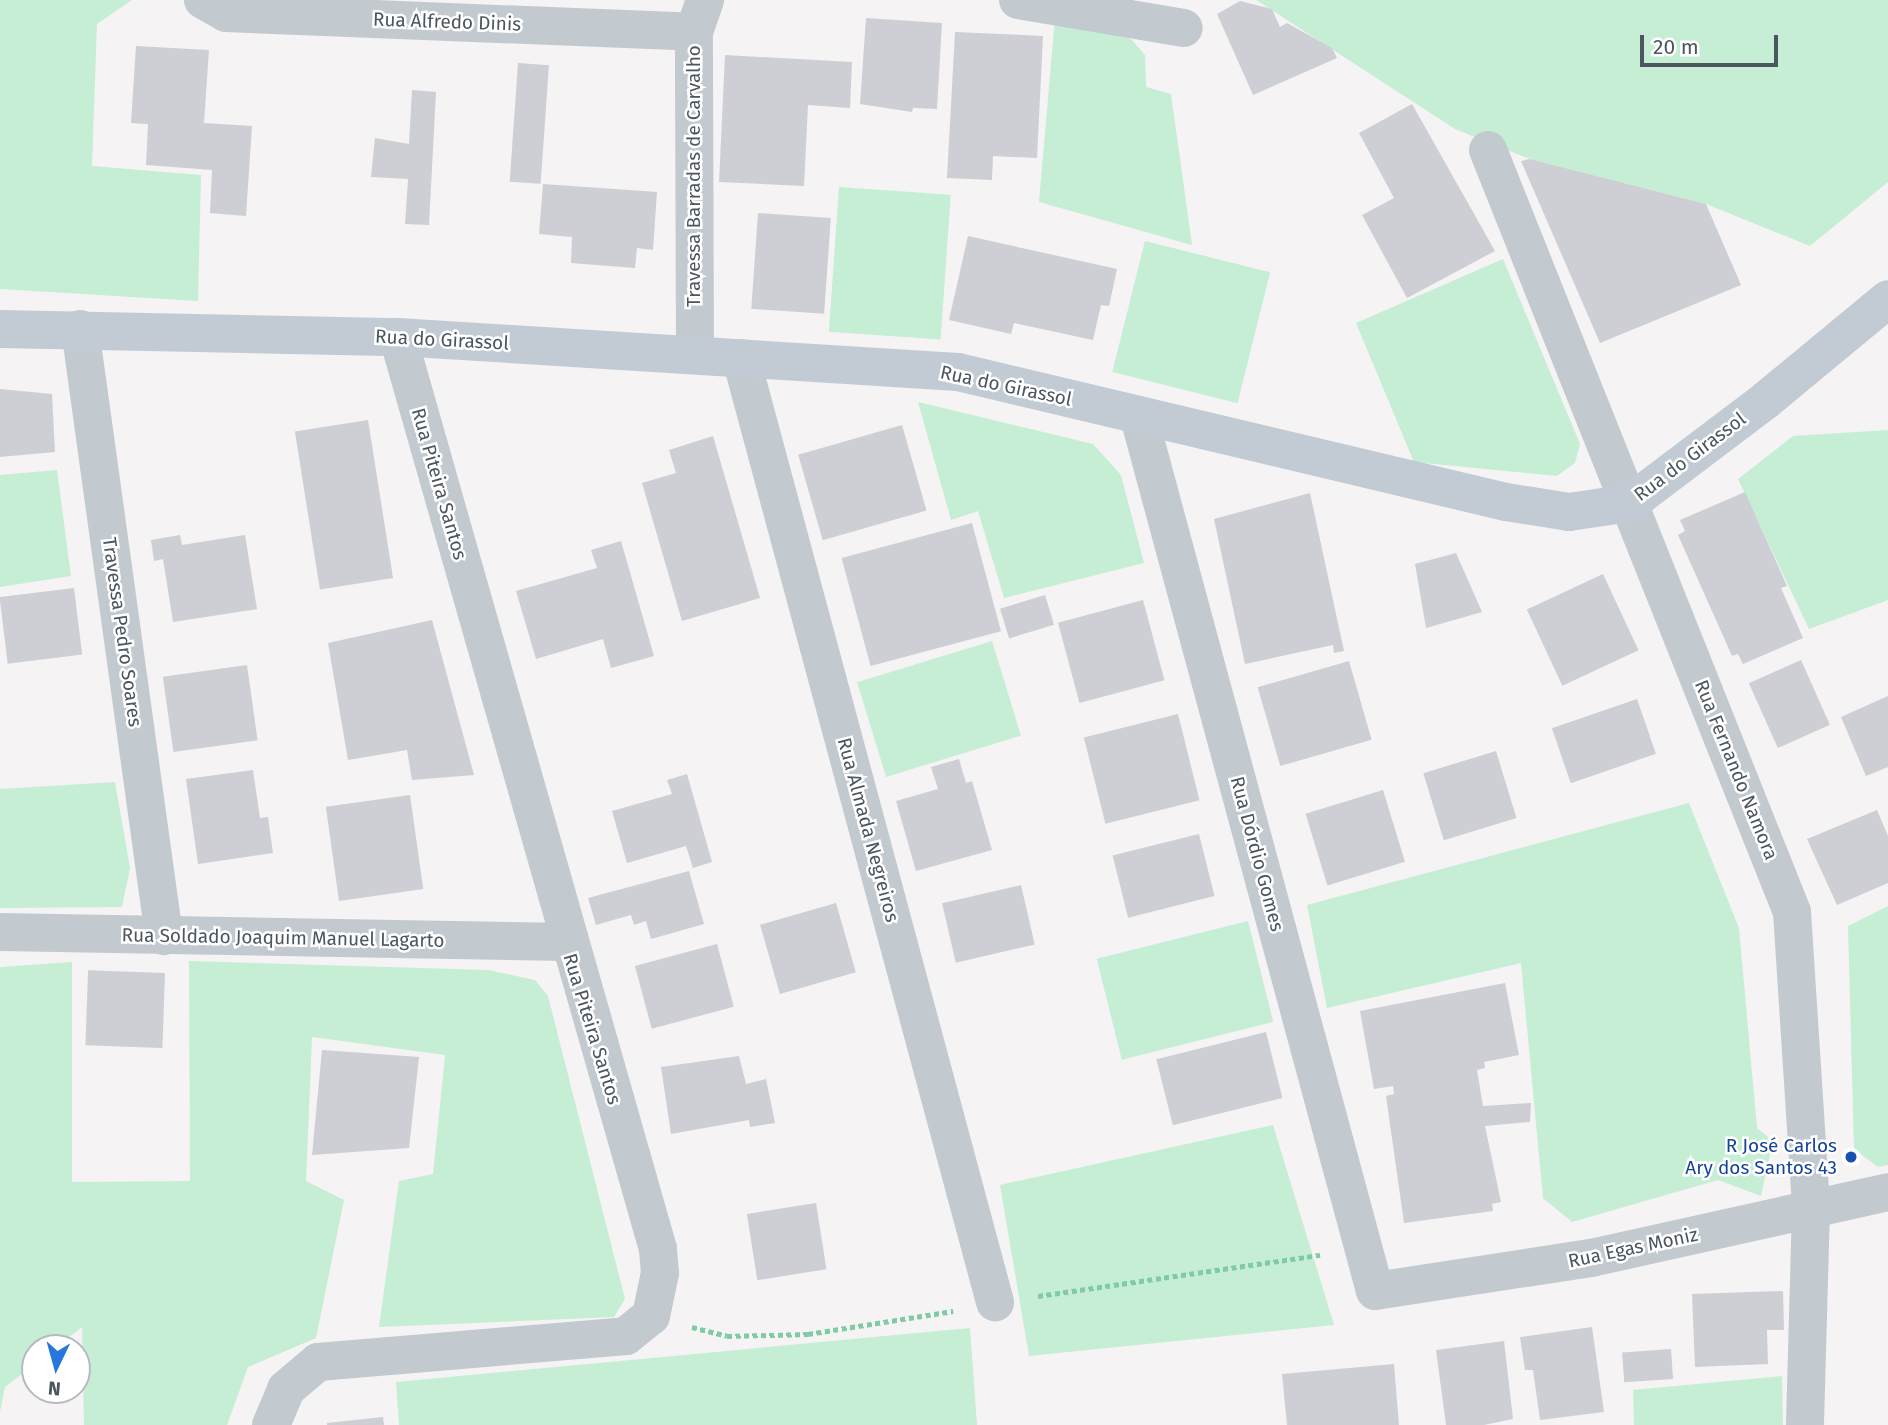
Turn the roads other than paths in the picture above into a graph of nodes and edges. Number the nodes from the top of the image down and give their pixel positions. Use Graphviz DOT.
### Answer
graph roads {
  1 [pos="203,0"];
  2 [pos="1018,0"];
  3 [pos="700,16"];
  4 [pos="1184,28"];
  5 [pos="1488,150"];
  6 [pos="1888,299"];
  7 [pos="0,329"];
  8 [pos="80,329"];
  9 [pos="398,337"];
  10 [pos="695,354"];
  11 [pos="741,358"];
  12 [pos="1139,417"];
  13 [pos="1630,503"];
  14 [pos="0,932"];
  15 [pos="164,936"];
  16 [pos="566,942"];
  17 [pos="1888,1192"];
  18 [pos="1811,1208"];
  19 [pos="1375,1291"];
  20 [pos="995,1302"];
  21 [pos="271,1425"];
  22 [pos="1805,1425"];
  1 -- 3 [label="street, Rua Alfredo Dinis"];
  2 -- 4 [label="street"];
  3 -- 10 [label="street, Travessa Barradas de Carvalho"];
  5 -- 13 [label="street, Rua Fernando Namora"];
  6 -- 13 [label="street, Rua do Girassol"];
  7 -- 8 [label="street, Rua do Girassol"];
  8 -- 9 [label="street, Rua do Girassol"];
  8 -- 15 [label="street, Travessa Pedro Soares"];
  9 -- 10 [label="street, Rua do Girassol"];
  9 -- 16 [label="street, Rua Piteira Santos"];
  10 -- 11 [label="street, Rua do Girassol"];
  11 -- 12 [label="street, Rua do Girassol"];
  11 -- 20 [label="street, Rua Almada Negreiros"];
  12 -- 13 [label="street, Rua do Girassol"];
  12 -- 19 [label="street, Rua Dórdio Gomes"];
  13 -- 18 [label="street, Rua Fernando Namora"];
  14 -- 15 [label="street, Rua Soldado Joaquim Manuel Lagarto"];
  15 -- 16 [label="street, Rua Soldado Joaquim Manuel Lagarto"];
  16 -- 21 [label="street, Rua Piteira Santos"];
  17 -- 18 [label="street, Rua Egas Moniz"];
  18 -- 19 [label="street, Rua Egas Moniz"];
  18 -- 22 [label="street, Rua Fernando Namora"];
}
